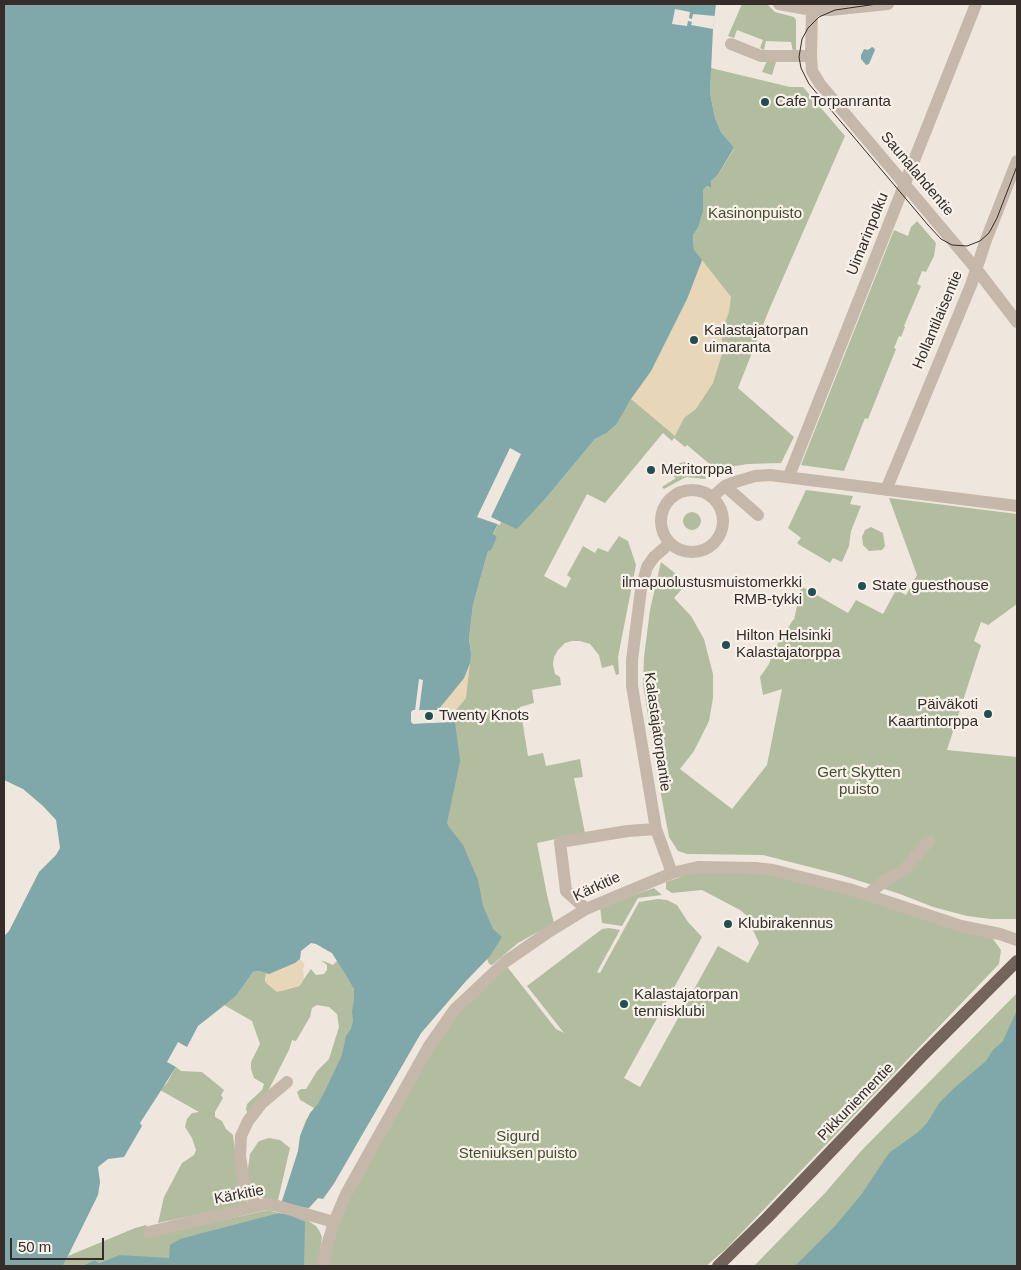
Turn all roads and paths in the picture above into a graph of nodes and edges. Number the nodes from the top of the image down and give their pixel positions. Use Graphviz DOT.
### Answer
graph roads {
  1 [pos="779,4"];
  2 [pos="888,4"];
  3 [pos="976,4"];
  4 [pos="812,10"];
  5 [pos="731,44"];
  6 [pos="810,56"];
  7 [pos="1017,161"];
  8 [pos="905,185"];
  9 [pos="977,270"];
  10 [pos="1017,322"];
  11 [pos="789,476"];
  12 [pos="725,486"];
  13 [pos="886,490"];
  14 [pos="712,497"];
  15 [pos="1017,506"];
  16 [pos="758,515"];
  17 [pos="670,542"];
  18 [pos="656,829"];
  19 [pos="929,841"];
  20 [pos="672,873"];
  21 [pos="867,895"];
  22 [pos="586,909"];
  23 [pos="1017,940"];
  24 [pos="1017,961"];
  25 [pos="286,1082"];
  26 [pos="257,1206"];
  27 [pos="334,1222"];
  28 [pos="149,1232"];
  29 [pos="323,1266"];
  30 [pos="718,1266"];
  1 -- 4 [label="street"];
  2 -- 4 [label="street"];
  3 -- 8 [label="street, Uimarinpolku"];
  4 -- 6 [label="street, Saunalahdentie"];
  5 -- 6 [label="street"];
  6 -- 8 [label="street, Saunalahdentie"];
  7 -- 9 [label="street, Hollantilaisentie"];
  8 -- 9 [label="street, Saunalahdentie"];
  8 -- 11 [label="street, Uimarinpolku"];
  9 -- 10 [label="street, Saunalahdentie"];
  9 -- 13 [label="street, Hollantilaisentie"];
  11 -- 12 [label="street"];
  11 -- 13 [label="street"];
  12 -- 14 [label="street"];
  12 -- 16 [label="street"];
  13 -- 15 [label="street"];
  14 -- 17 [label="street"];
  14 -- 17 [label="street"];
  17 -- 18 [label="street, Kalastajatorpantie"];
  18 -- 20 [label="street, Kalastajatorpantie"];
  18 -- 22 [label="street"];
  19 -- 21 [label="street"];
  20 -- 21 [label="street, Kärkitie"];
  20 -- 22 [label="street, Kärkitie"];
  21 -- 23 [label="street, Kärkitie"];
  22 -- 27 [label="street, Kärkitie"];
  24 -- 30 [label="main road, Pikkuniementie"];
  25 -- 26 [label="street"];
  26 -- 27 [label="street, Kärkitie"];
  26 -- 28 [label="street, Kärkitie"];
  27 -- 29 [label="street, Kärkitie"];
}
